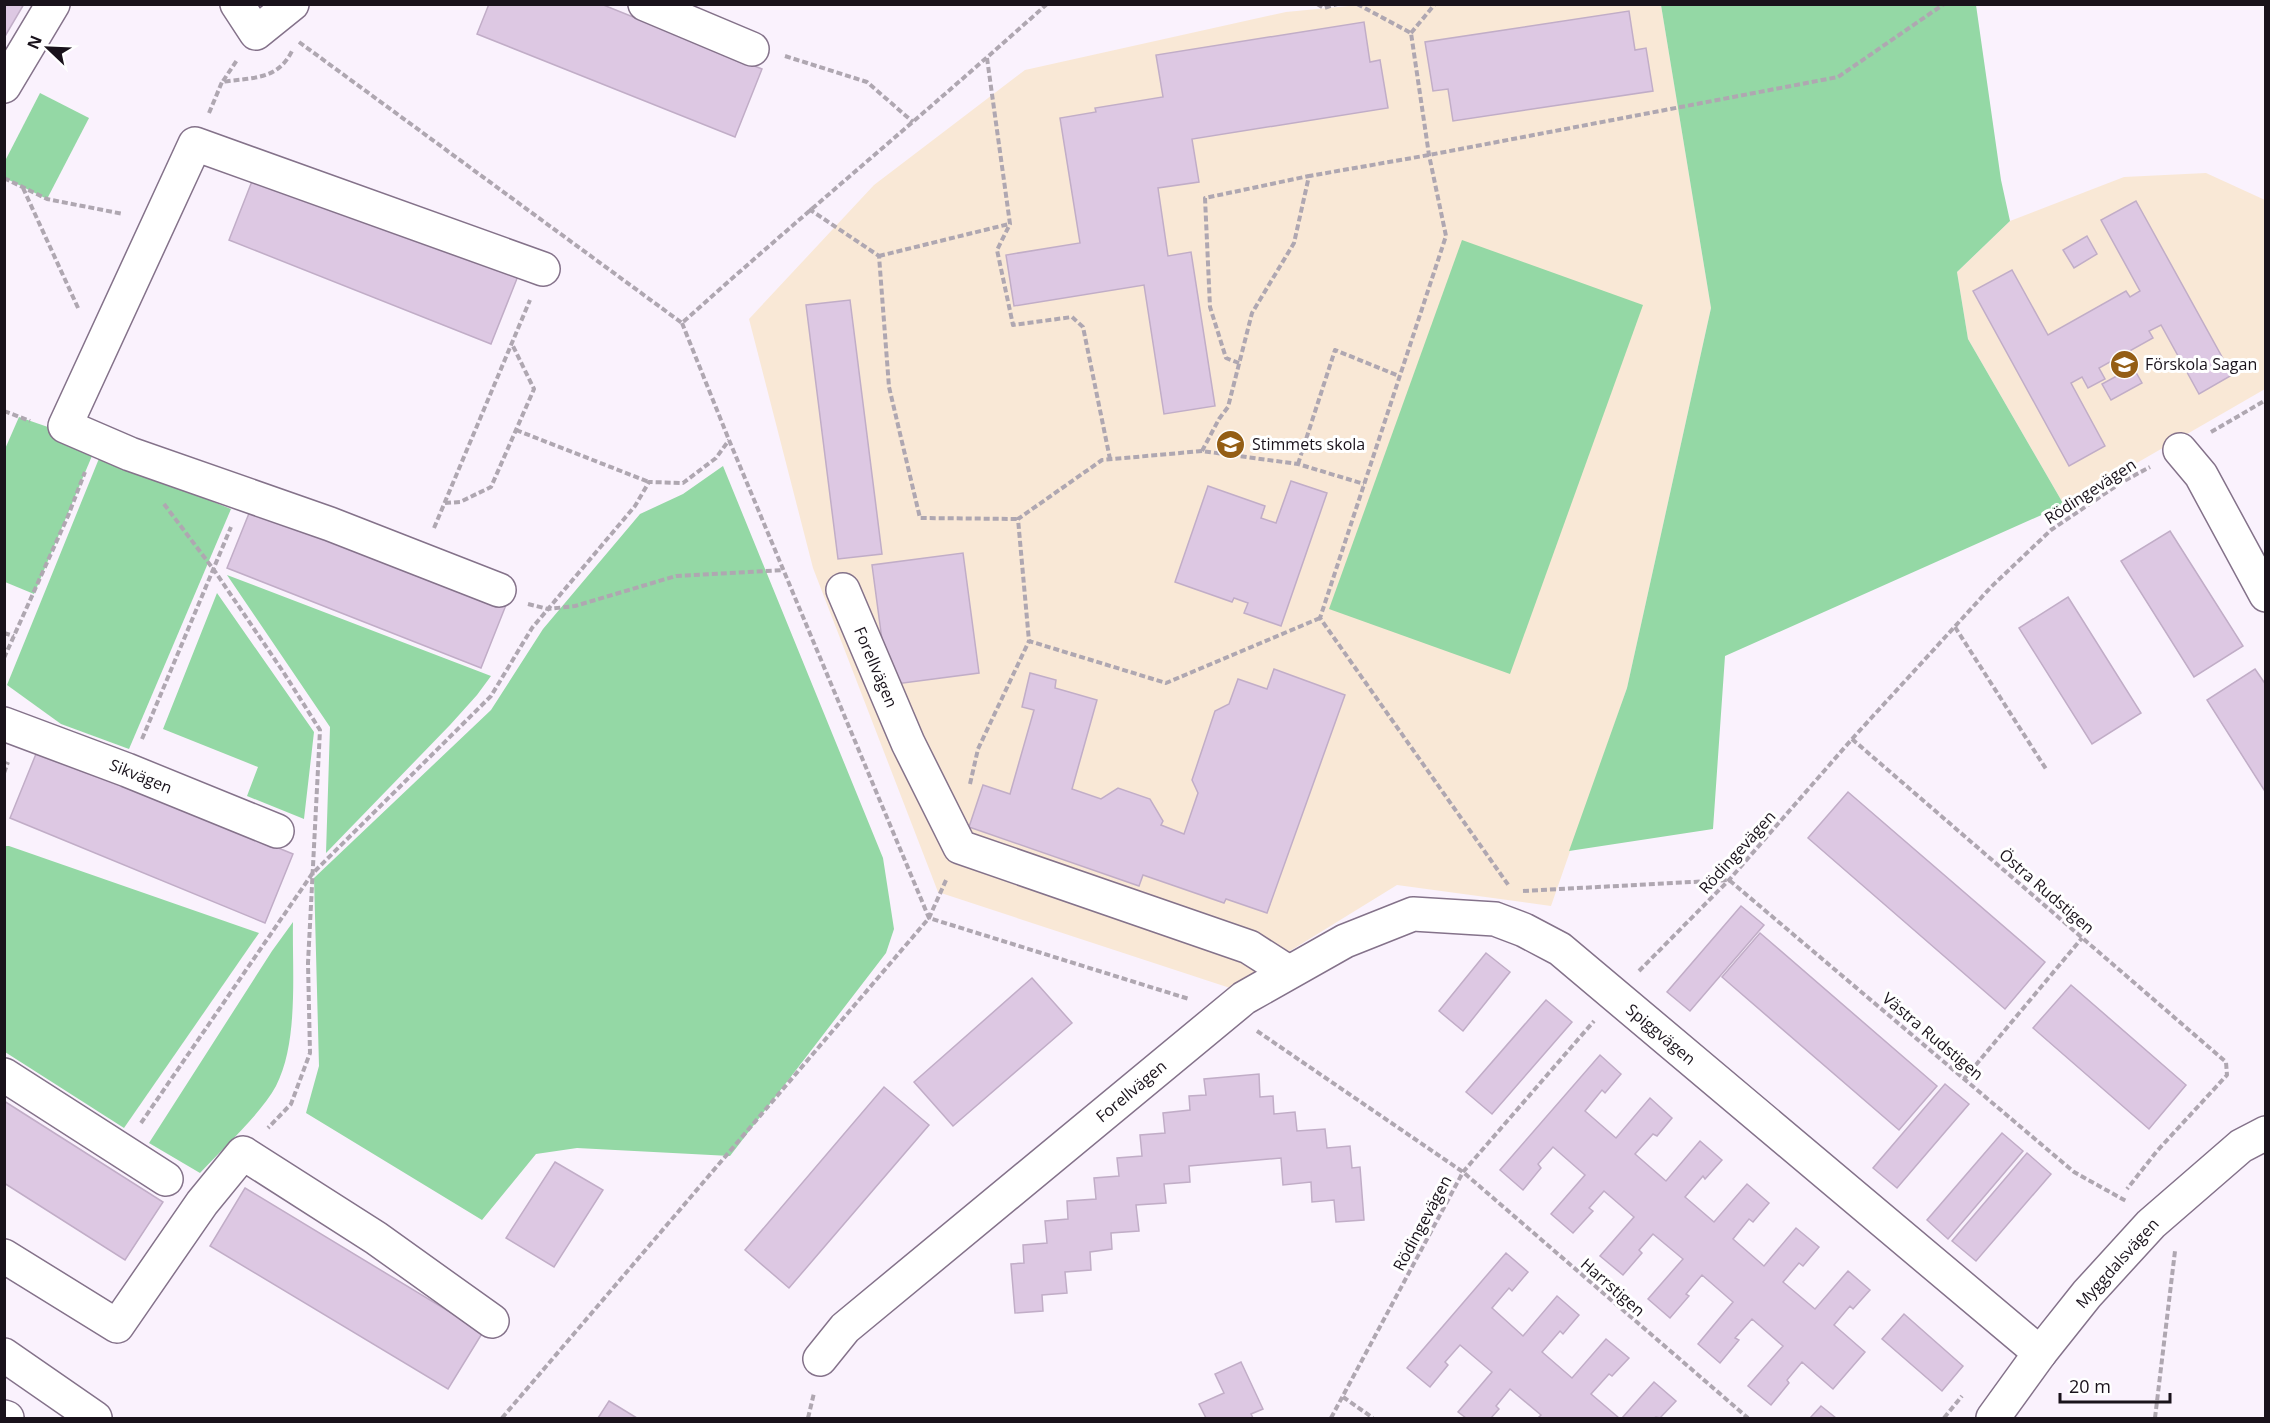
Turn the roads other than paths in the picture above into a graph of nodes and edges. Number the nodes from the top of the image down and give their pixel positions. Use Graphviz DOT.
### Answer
graph roads {
  1 [pos="53,4"];
  2 [pos="237,4"];
  3 [pos="292,4"];
  4 [pos="645,4"];
  5 [pos="752,49"];
  6 [pos="4,86"];
  7 [pos="543,270"];
  8 [pos="2180,450"];
  9 [pos="499,590"];
  10 [pos="843,590"];
  11 [pos="2265,595"];
  12 [pos="4,724"];
  13 [pos="277,831"];
  14 [pos="1288,972"];
  15 [pos="1227,1011"];
  16 [pos="4,1075"];
  17 [pos="2265,1133"];
  18 [pos="166,1179"];
  19 [pos="4,1256"];
  20 [pos="492,1321"];
  21 [pos="2040,1353"];
  22 [pos="4,1355"];
  23 [pos="820,1359"];
  24 [pos="95,1419"];
  25 [pos="1993,1419"];
  1 -- 6 [label="street"];
  2 -- 3 [label="street"];
  4 -- 5 [label="street"];
  7 -- 9 [label="street"];
  8 -- 11 [label="street"];
  10 -- 14 [label="street, Forellvägen"];
  12 -- 13 [label="street, Sikvägen"];
  14 -- 15 [label="street, Spiggvägen"];
  14 -- 21 [label="street, Spiggvägen"];
  15 -- 23 [label="street, Forellvägen"];
  16 -- 18 [label="street"];
  17 -- 21 [label="street, Myggdalsvägen"];
  19 -- 20 [label="street"];
  21 -- 25 [label="street, Myggdalsvägen"];
  22 -- 24 [label="street"];
}
